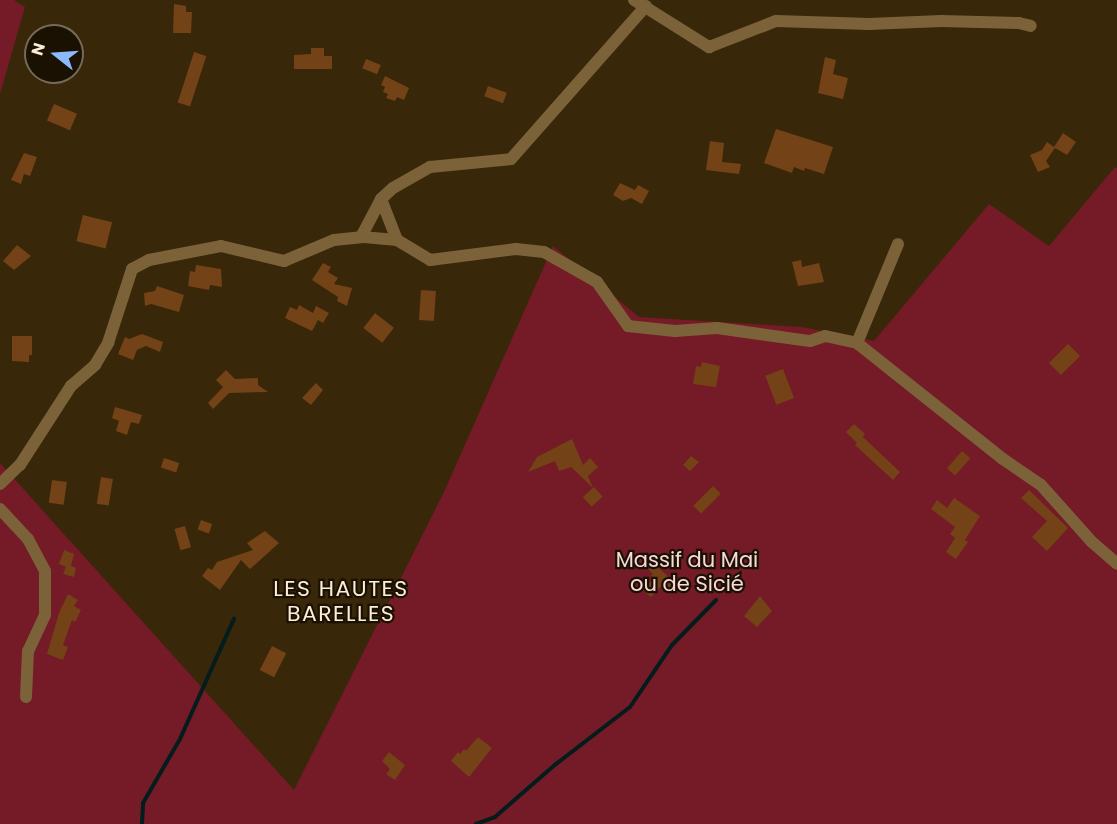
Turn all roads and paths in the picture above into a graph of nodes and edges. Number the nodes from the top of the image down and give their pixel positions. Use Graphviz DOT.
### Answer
graph roads {
  1 [pos="640,3"];
  2 [pos="1031,26"];
  3 [pos="381,199"];
  4 [pos="361,237"];
  5 [pos="397,240"];
  6 [pos="898,244"];
  7 [pos="857,343"];
  8 [pos="0,484"];
  9 [pos="0,509"];
  10 [pos="1117,564"];
  11 [pos="26,697"];
  1 -- 2 [label="street"];
  1 -- 3 [label="street"];
  3 -- 4 [label="street"];
  3 -- 5 [label="street"];
  4 -- 5 [label="street"];
  4 -- 8 [label="street"];
  5 -- 7 [label="street"];
  6 -- 7 [label="street"];
  7 -- 10 [label="street"];
  9 -- 11 [label="street"];
}
